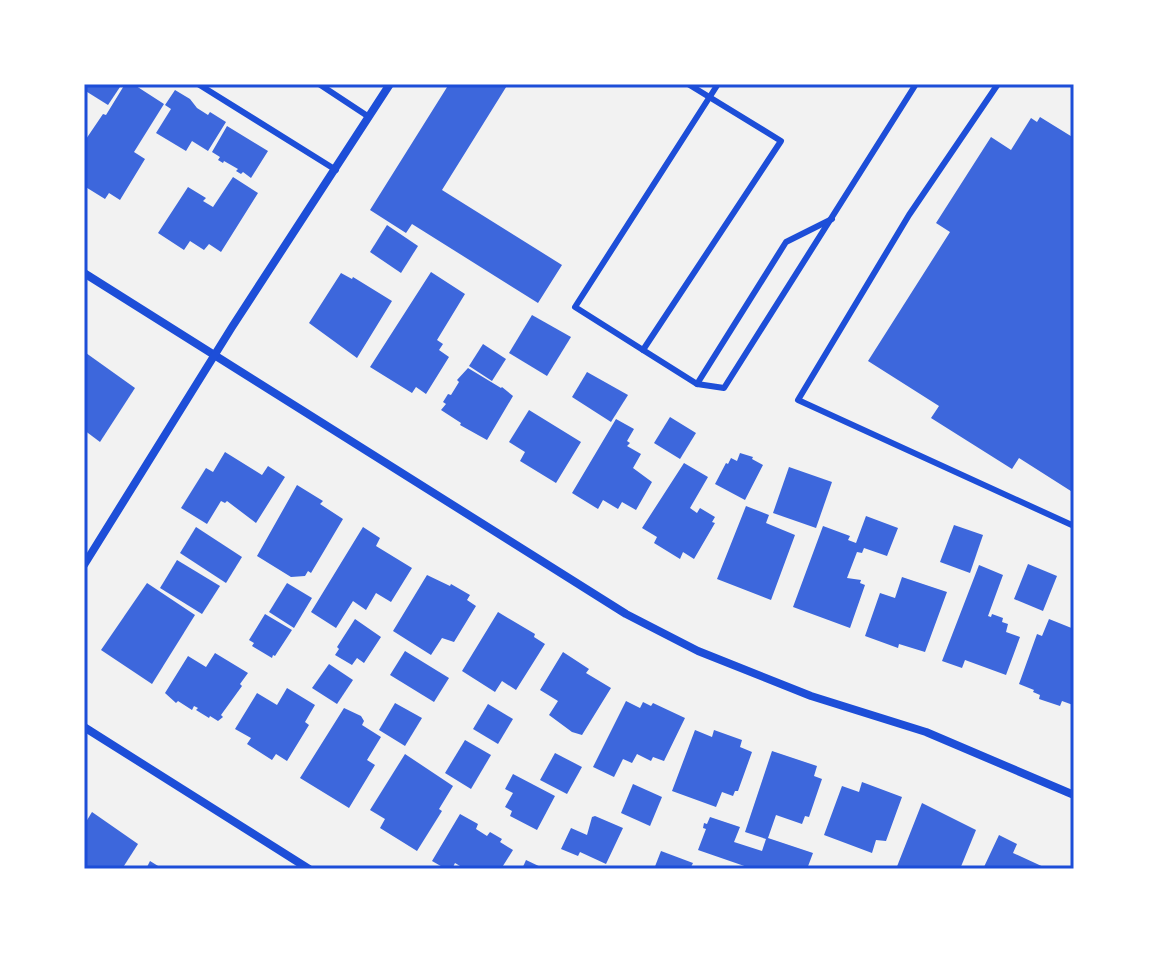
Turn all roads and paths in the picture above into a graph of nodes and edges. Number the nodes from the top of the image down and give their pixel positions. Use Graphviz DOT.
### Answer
graph roads {
  1 [pos="198,84"];
  2 [pos="319,84"];
  3 [pos="390,84"];
  4 [pos="688,84"];
  5 [pos="718,84"];
  6 [pos="916,84"];
  7 [pos="998,84"];
  8 [pos="710,97"];
  9 [pos="369,117"];
  10 [pos="336,170"];
  11 [pos="832,219"];
  12 [pos="84,273"];
  13 [pos="643,350"];
  14 [pos="216,357"];
  15 [pos="697,384"];
  16 [pos="1074,526"];
  17 [pos="84,565"];
  18 [pos="84,727"];
  19 [pos="1074,795"];
  20 [pos="309,869"];
  1 -- 10 [label="lane"];
  2 -- 9 [label="lane"];
  3 -- 9 [label="street"];
  4 -- 8 [label="lane"];
  5 -- 8 [label="lane"];
  6 -- 11 [label="lane"];
  7 -- 16 [label="lane"];
  8 -- 13 [label="lane"];
  8 -- 13 [label="lane"];
  9 -- 10 [label="street"];
  10 -- 14 [label="street"];
  11 -- 15 [label="lane"];
  11 -- 15 [label="lane"];
  12 -- 14 [label="street"];
  13 -- 15 [label="lane"];
  14 -- 17 [label="street"];
  14 -- 19 [label="street"];
  18 -- 20 [label="street"];
}
